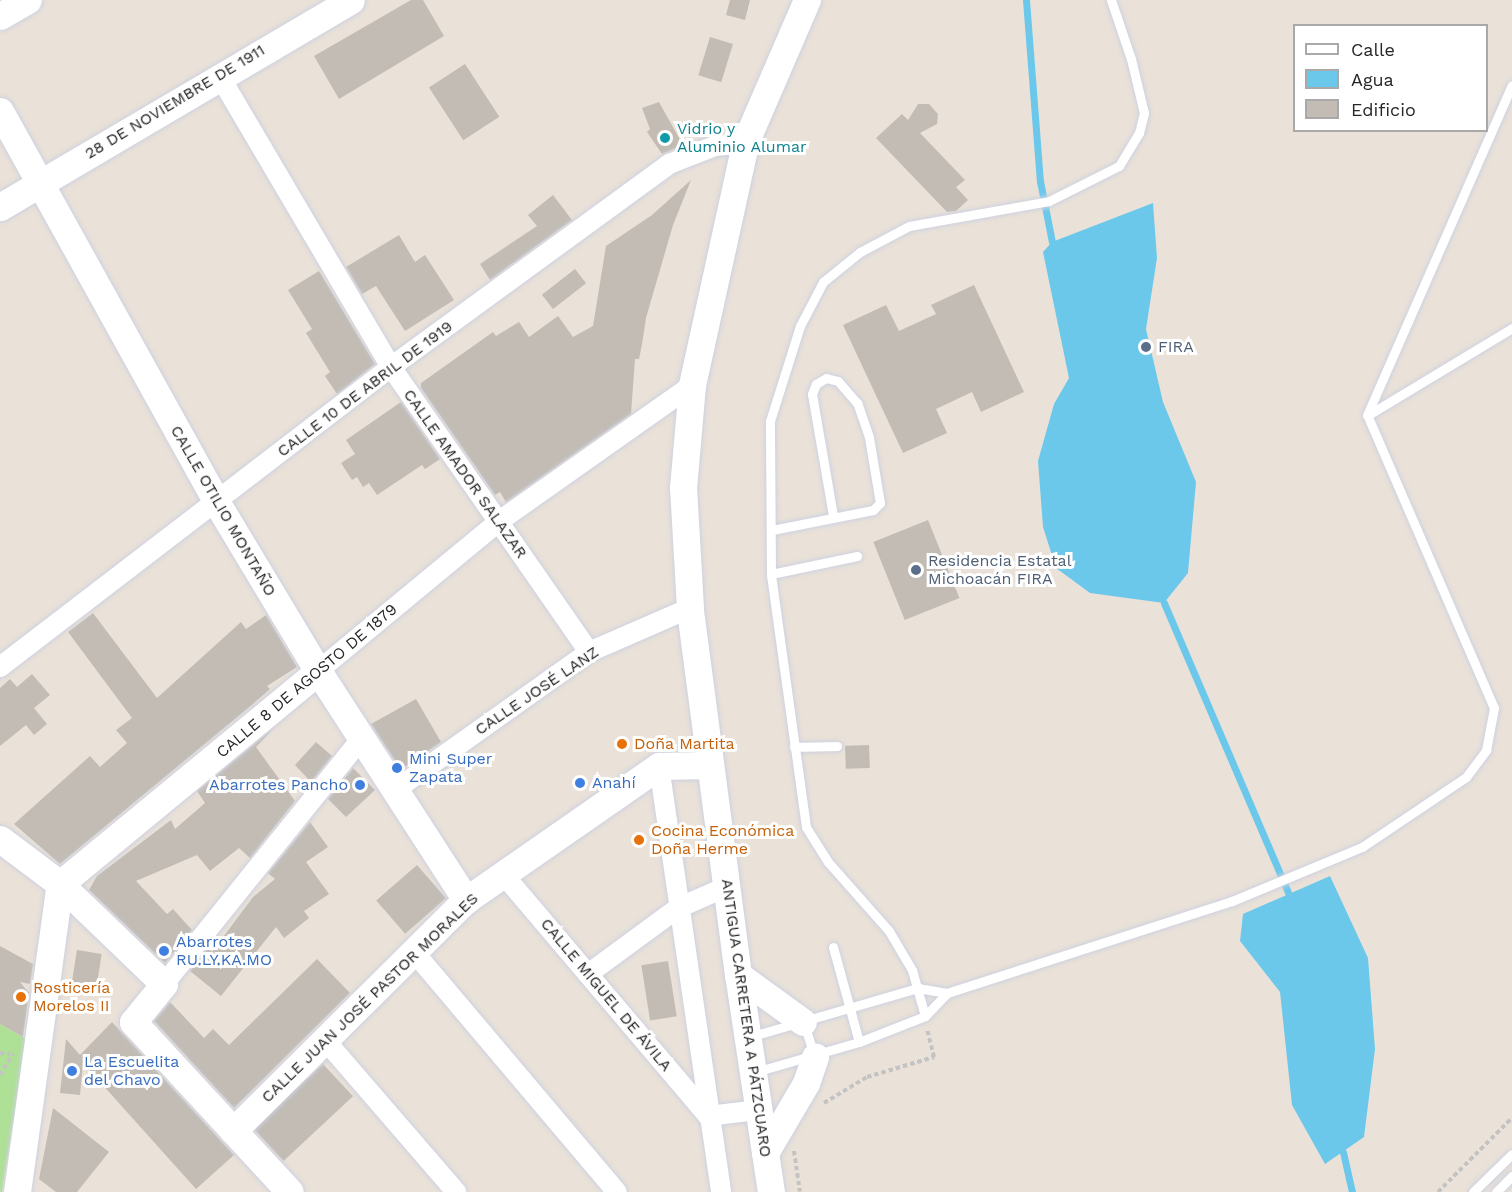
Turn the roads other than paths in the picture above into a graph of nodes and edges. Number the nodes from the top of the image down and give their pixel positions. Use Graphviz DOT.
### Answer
graph roads {
  1 [pos="28,0"];
  2 [pos="351,0"];
  3 [pos="807,0"];
  4 [pos="1111,0"];
  5 [pos="0,16"];
  6 [pos="219,75"];
  7 [pos="1512,85"];
  8 [pos="0,111"];
  9 [pos="745,143"];
  10 [pos="37,183"];
  11 [pos="0,207"];
  12 [pos="1512,328"];
  13 [pos="392,367"];
  14 [pos="692,384"];
  15 [pos="1367,415"];
  16 [pos="217,503"];
  17 [pos="833,516"];
  18 [pos="498,522"];
  19 [pos="772,530"];
  20 [pos="856,556"];
  21 [pos="771,574"];
  22 [pos="690,608"];
  23 [pos="589,652"];
  24 [pos="0,667"];
  25 [pos="318,671"];
  26 [pos="361,739"];
  27 [pos="837,746"];
  28 [pos="794,747"];
  29 [pos="711,765"];
  30 [pos="658,766"];
  31 [pos="394,790"];
  32 [pos="0,840"];
  33 [pos="503,874"];
  34 [pos="60,884"];
  35 [pos="726,887"];
  36 [pos="466,900"];
  37 [pos="678,908"];
  38 [pos="833,947"];
  39 [pos="414,952"];
  40 [pos="588,974"];
  41 [pos="738,975"];
  42 [pos="164,984"];
  43 [pos="918,988"];
  44 [pos="948,993"];
  45 [pos="849,1008"];
  46 [pos="925,1016"];
  47 [pos="803,1022"];
  48 [pos="747,1037"];
  49 [pos="325,1040"];
  50 [pos="859,1042"];
  51 [pos="816,1057"];
  52 [pos="753,1072"];
  53 [pos="758,1110"];
  54 [pos="708,1116"];
  55 [pos="233,1131"];
  56 [pos="765,1153"];
  57 [pos="1512,1154"];
  58 [pos="1512,1176"];
  59 [pos="17,1192"];
  60 [pos="290,1192"];
  61 [pos="456,1192"];
  62 [pos="616,1192"];
  63 [pos="721,1192"];
  64 [pos="771,1192"];
  65 [pos="1473,1192"];
  66 [pos="1496,1192"];
  1 -- 5 [label="street"];
  2 -- 6 [label="street, 28 DE NOVIEMBRE DE 1911"];
  3 -- 9 [label="street, ANTIGUA CARRETERA A PÁTZCUARO"];
  4 -- 19 [label="lane"];
  6 -- 10 [label="street, 28 DE NOVIEMBRE DE 1911"];
  6 -- 13 [label="street, CALLE AMADOR SALAZAR"];
  7 -- 15 [label="lane"];
  8 -- 10 [label="street, CALLE OTILIO MONTAÑO"];
  9 -- 13 [label="street, CALLE 10 DE ABRIL DE 1919"];
  9 -- 14 [label="street, ANTIGUA CARRETERA A PÁTZCUARO"];
  10 -- 11 [label="street, 28 DE NOVIEMBRE DE 1911"];
  10 -- 16 [label="street, CALLE OTILIO MONTAÑO"];
  12 -- 15 [label="lane"];
  13 -- 16 [label="street, CALLE 10 DE ABRIL DE 1919"];
  13 -- 18 [label="street, CALLE AMADOR SALAZAR"];
  14 -- 18 [label="street, CALLE 8 DE AGOSTO DE 1879"];
  14 -- 22 [label="street, ANTIGUA CARRETERA A PÁTZCUARO"];
  15 -- 44 [label="lane"];
  16 -- 24 [label="street, CALLE 10 DE ABRIL DE 1919"];
  16 -- 25 [label="street, CALLE OTILIO MONTAÑO"];
  17 -- 17 [label="lane"];
  17 -- 19 [label="lane"];
  18 -- 23 [label="street, CALLE AMADOR SALAZAR"];
  18 -- 25 [label="street, CALLE 8 DE AGOSTO DE 1879"];
  19 -- 21 [label="lane"];
  20 -- 21 [label="lane"];
  21 -- 28 [label="lane"];
  22 -- 23 [label="street, CALLE JOSÉ LANZ"];
  22 -- 29 [label="street, ANTIGUA CARRETERA A PÁTZCUARO"];
  23 -- 31 [label="street, CALLE JOSÉ LANZ"];
  25 -- 26 [label="street, CALLE OTILIO MONTAÑO"];
  25 -- 34 [label="street, CALLE 8 DE AGOSTO DE 1879"];
  26 -- 31 [label="street, CALLE OTILIO MONTAÑO"];
  26 -- 42 [label="street"];
  27 -- 28 [label="lane"];
  28 -- 43 [label="lane"];
  29 -- 30 [label="street"];
  29 -- 35 [label="street, ANTIGUA CARRETERA A PÁTZCUARO"];
  30 -- 33 [label="street, CALLE JUAN JOSÉ PASTOR MORALES"];
  30 -- 37 [label="street"];
  31 -- 36 [label="street, CALLE OTILIO MONTAÑO"];
  32 -- 34 [label="street"];
  33 -- 36 [label="street, CALLE JUAN JOSÉ PASTOR MORALES"];
  33 -- 40 [label="street, CALLE MIGUEL DE ÁVILA"];
  34 -- 42 [label="street"];
  34 -- 59 [label="street"];
  35 -- 37 [label="street"];
  35 -- 41 [label="street, ANTIGUA CARRETERA A PÁTZCUARO"];
  36 -- 39 [label="street, CALLE JUAN JOSÉ PASTOR MORALES"];
  37 -- 40 [label="street"];
  37 -- 54 [label="street"];
  38 -- 45 [label="lane"];
  39 -- 49 [label="street, CALLE JUAN JOSÉ PASTOR MORALES"];
  39 -- 62 [label="street"];
  40 -- 54 [label="street, CALLE MIGUEL DE ÁVILA"];
  41 -- 47 [label="street"];
  41 -- 48 [label="street, ANTIGUA CARRETERA A PÁTZCUARO"];
  42 -- 55 [label="street"];
  43 -- 44 [label="lane"];
  43 -- 45 [label="lane"];
  43 -- 46 [label="lane"];
  44 -- 46 [label="lane"];
  45 -- 47 [label="lane"];
  45 -- 50 [label="lane"];
  46 -- 50 [label="lane"];
  47 -- 48 [label="lane"];
  47 -- 51 [label="lane"];
  48 -- 52 [label="street, ANTIGUA CARRETERA A PÁTZCUARO"];
  49 -- 55 [label="street, CALLE JUAN JOSÉ PASTOR MORALES"];
  49 -- 61 [label="street"];
  50 -- 51 [label="lane"];
  51 -- 52 [label="lane"];
  51 -- 56 [label="street"];
  52 -- 53 [label="street, ANTIGUA CARRETERA A PÁTZCUARO"];
  53 -- 54 [label="street"];
  53 -- 56 [label="street, ANTIGUA CARRETERA A PÁTZCUARO"];
  54 -- 63 [label="street"];
  55 -- 60 [label="street"];
  56 -- 64 [label="street, ANTIGUA CARRETERA A PÁTZCUARO"];
  57 -- 65 [label="lane"];
  58 -- 66 [label="lane"];
}
